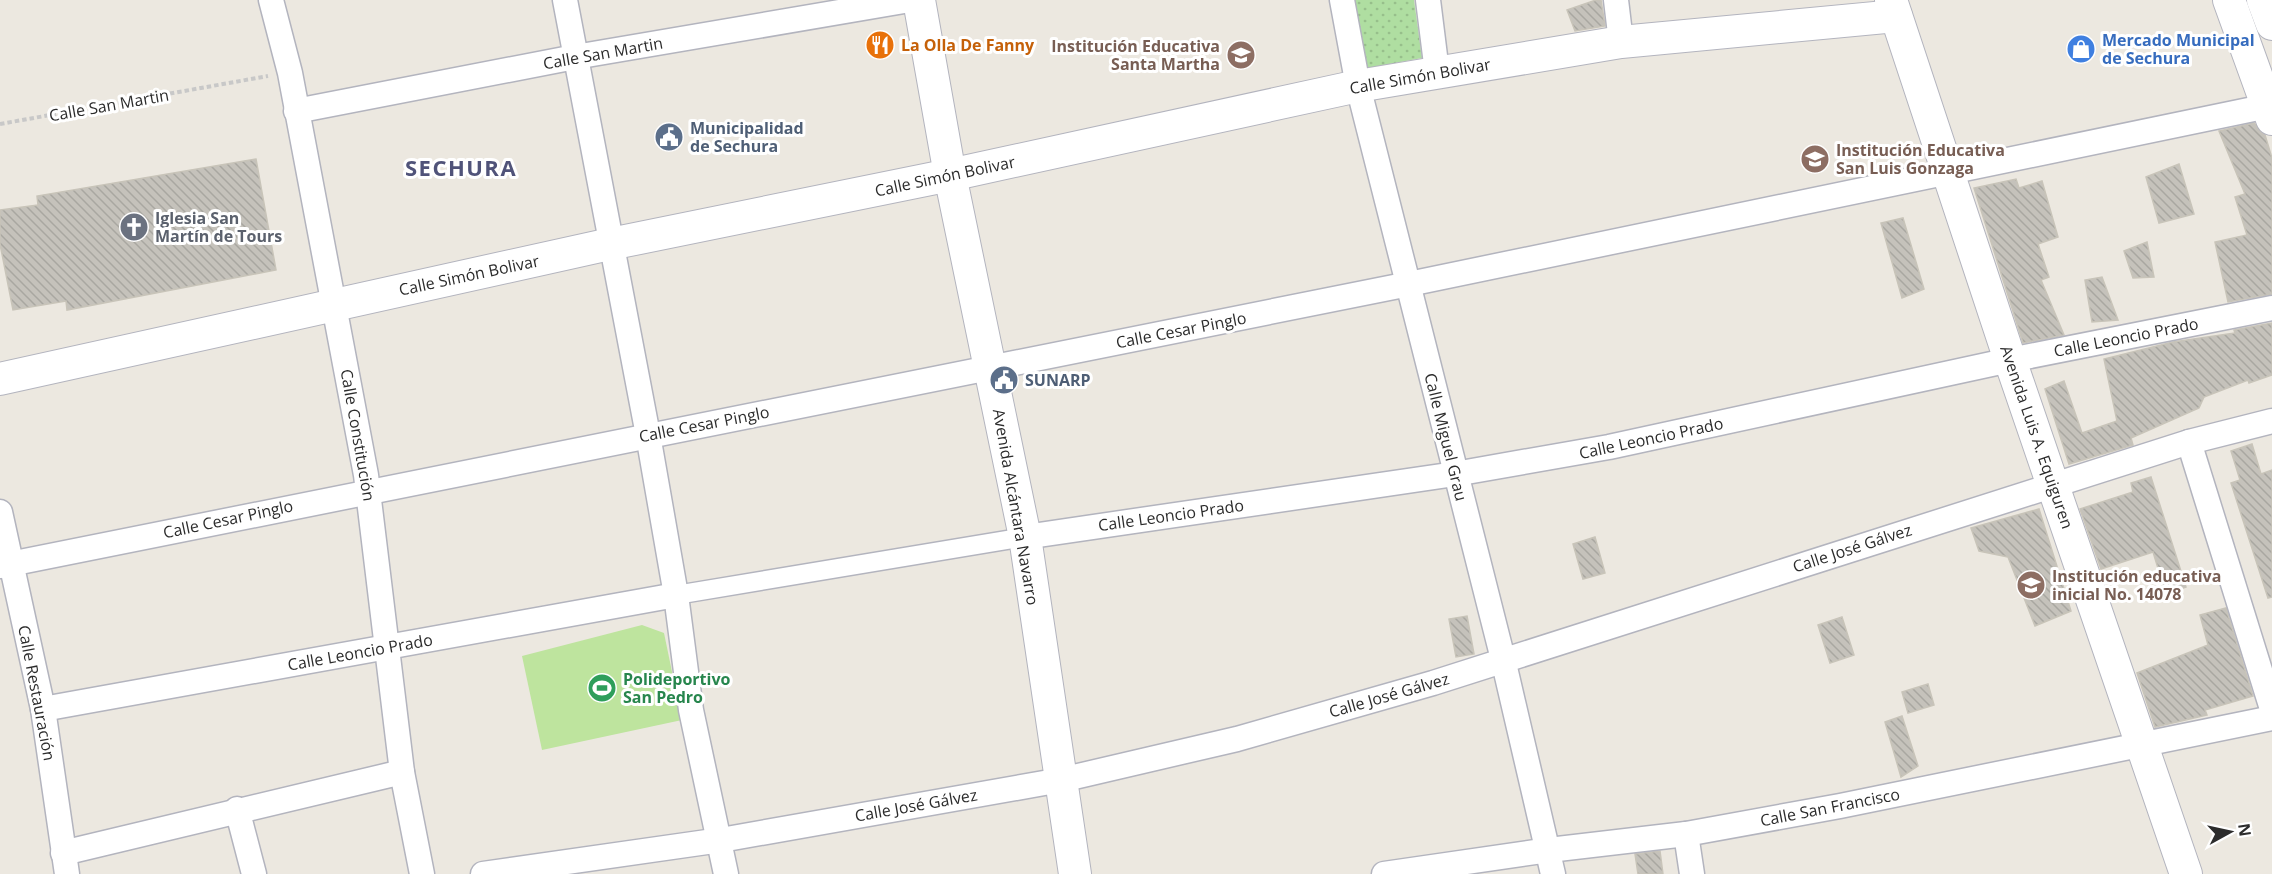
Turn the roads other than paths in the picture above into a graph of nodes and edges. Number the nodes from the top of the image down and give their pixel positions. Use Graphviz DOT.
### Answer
graph roads {
  1 [pos="272,0"];
  2 [pos="565,0"];
  3 [pos="910,0"];
  4 [pos="919,0"];
  5 [pos="1342,0"];
  6 [pos="1428,0"];
  7 [pos="1616,0"];
  8 [pos="2229,0"];
  9 [pos="2264,0"];
  10 [pos="1894,8"];
  11 [pos="2272,24"];
  12 [pos="1621,42"];
  13 [pos="575,57"];
  14 [pos="1437,72"];
  15 [pos="1358,86"];
  16 [pos="296,111"];
  17 [pos="2270,112"];
  18 [pos="1949,174"];
  19 [pos="950,175"];
  20 [pos="610,244"];
  21 [pos="1409,284"];
  22 [pos="335,305"];
  23 [pos="2272,308"];
  24 [pos="2010,360"];
  25 [pos="990,368"];
  26 [pos="0,379"];
  27 [pos="2272,421"];
  28 [pos="648,435"];
  29 [pos="2189,442"];
  30 [pos="1455,474"];
  31 [pos="2053,484"];
  32 [pos="369,491"];
  33 [pos="0,512"];
  34 [pos="1024,537"];
  35 [pos="6,565"];
  36 [pos="676,595"];
  37 [pos="385,648"];
  38 [pos="1503,659"];
  39 [pos="43,709"];
  40 [pos="2272,710"];
  41 [pos="2272,718"];
  42 [pos="2144,745"];
  43 [pos="402,772"];
  44 [pos="1061,780"];
  45 [pos="237,809"];
  46 [pos="1686,834"];
  47 [pos="721,840"];
  48 [pos="1549,850"];
  49 [pos="65,864"];
  50 [pos="254,874"];
  51 [pos="422,874"];
  52 [pos="483,874"];
  53 [pos="726,874"];
  54 [pos="1075,874"];
  55 [pos="1384,874"];
  56 [pos="1553,874"];
  57 [pos="1692,874"];
  58 [pos="2186,874"];
  1 -- 16 [label="street, Calle Constitución"];
  2 -- 13 [label="street"];
  3 -- 13 [label="street, Calle San Martin"];
  4 -- 19 [label="street, Avenida Alcántara Navarro"];
  5 -- 15 [label="street, Calle Miguel Grau"];
  6 -- 14 [label="street"];
  7 -- 12 [label="street"];
  8 -- 17 [label="street"];
  9 -- 11 [label="street"];
  10 -- 12 [label="street, Calle Simón Bolivar"];
  10 -- 18 [label="street, Avenida Luis A. Equiguren"];
  12 -- 14 [label="street, Calle Simón Bolivar"];
  13 -- 16 [label="street, Calle San Martin"];
  13 -- 20 [label="street"];
  14 -- 15 [label="street, Calle Simón Bolivar"];
  15 -- 19 [label="street, Calle Simón Bolivar"];
  15 -- 21 [label="street, Calle Miguel Grau"];
  16 -- 22 [label="street, Calle Constitución"];
  17 -- 18 [label="street, Calle Cesar Pinglo"];
  18 -- 21 [label="street, Calle Cesar Pinglo"];
  18 -- 24 [label="street, Avenida Luis A. Equiguren"];
  19 -- 20 [label="street, Calle Simón Bolivar"];
  19 -- 25 [label="street, Avenida Alcántara Navarro"];
  20 -- 22 [label="street, Calle Simón Bolivar"];
  20 -- 28 [label="street"];
  21 -- 25 [label="street, Calle Cesar Pinglo"];
  21 -- 30 [label="street, Calle Miguel Grau"];
  22 -- 26 [label="street, Calle Simón Bolivar"];
  22 -- 32 [label="street, Calle Constitución"];
  23 -- 24 [label="street, Calle Leoncio Prado"];
  24 -- 30 [label="street, Calle Leoncio Prado"];
  24 -- 31 [label="street, Avenida Luis A. Equiguren"];
  25 -- 28 [label="street, Calle Cesar Pinglo"];
  25 -- 34 [label="street, Avenida Alcántara Navarro"];
  27 -- 29 [label="street, Calle José Gálvez"];
  28 -- 32 [label="street, Calle Cesar Pinglo"];
  28 -- 36 [label="street"];
  29 -- 31 [label="street, Calle José Gálvez"];
  29 -- 40 [label="street"];
  30 -- 34 [label="street, Calle Leoncio Prado"];
  30 -- 38 [label="street, Calle Miguel Grau"];
  31 -- 38 [label="street, Calle José Gálvez"];
  31 -- 42 [label="street, Avenida Luis A. Equiguren"];
  32 -- 35 [label="street, Calle Cesar Pinglo"];
  32 -- 37 [label="street, Calle Constitución"];
  33 -- 35 [label="street, Calle Restauración"];
  34 -- 36 [label="street"];
  34 -- 44 [label="street, Avenida Alcántara Navarro"];
  35 -- 39 [label="street, Calle Restauración"];
  36 -- 37 [label="street, Calle Leoncio Prado"];
  36 -- 47 [label="street"];
  37 -- 39 [label="street, Calle Leoncio Prado"];
  37 -- 43 [label="street, Calle Constitución"];
  38 -- 44 [label="street, Calle José Gálvez"];
  38 -- 48 [label="street, Calle Miguel Grau"];
  39 -- 49 [label="street, Calle Restauración"];
  41 -- 42 [label="street, Calle San Francisco"];
  42 -- 46 [label="street, Calle San Francisco"];
  42 -- 58 [label="street, Avenida Luis A. Equiguren"];
  43 -- 45 [label="street"];
  43 -- 51 [label="street, Calle Constitución"];
  44 -- 47 [label="street, Calle José Gálvez"];
  44 -- 54 [label="street, Avenida Alcántara Navarro"];
  45 -- 49 [label="street"];
  45 -- 50 [label="street"];
  46 -- 48 [label="street, Calle San Francisco"];
  46 -- 57 [label="street"];
  47 -- 52 [label="street, Calle José Gálvez"];
  47 -- 53 [label="street"];
  48 -- 55 [label="street, Calle San Francisco"];
  48 -- 56 [label="street, Calle Miguel Grau"];
}
